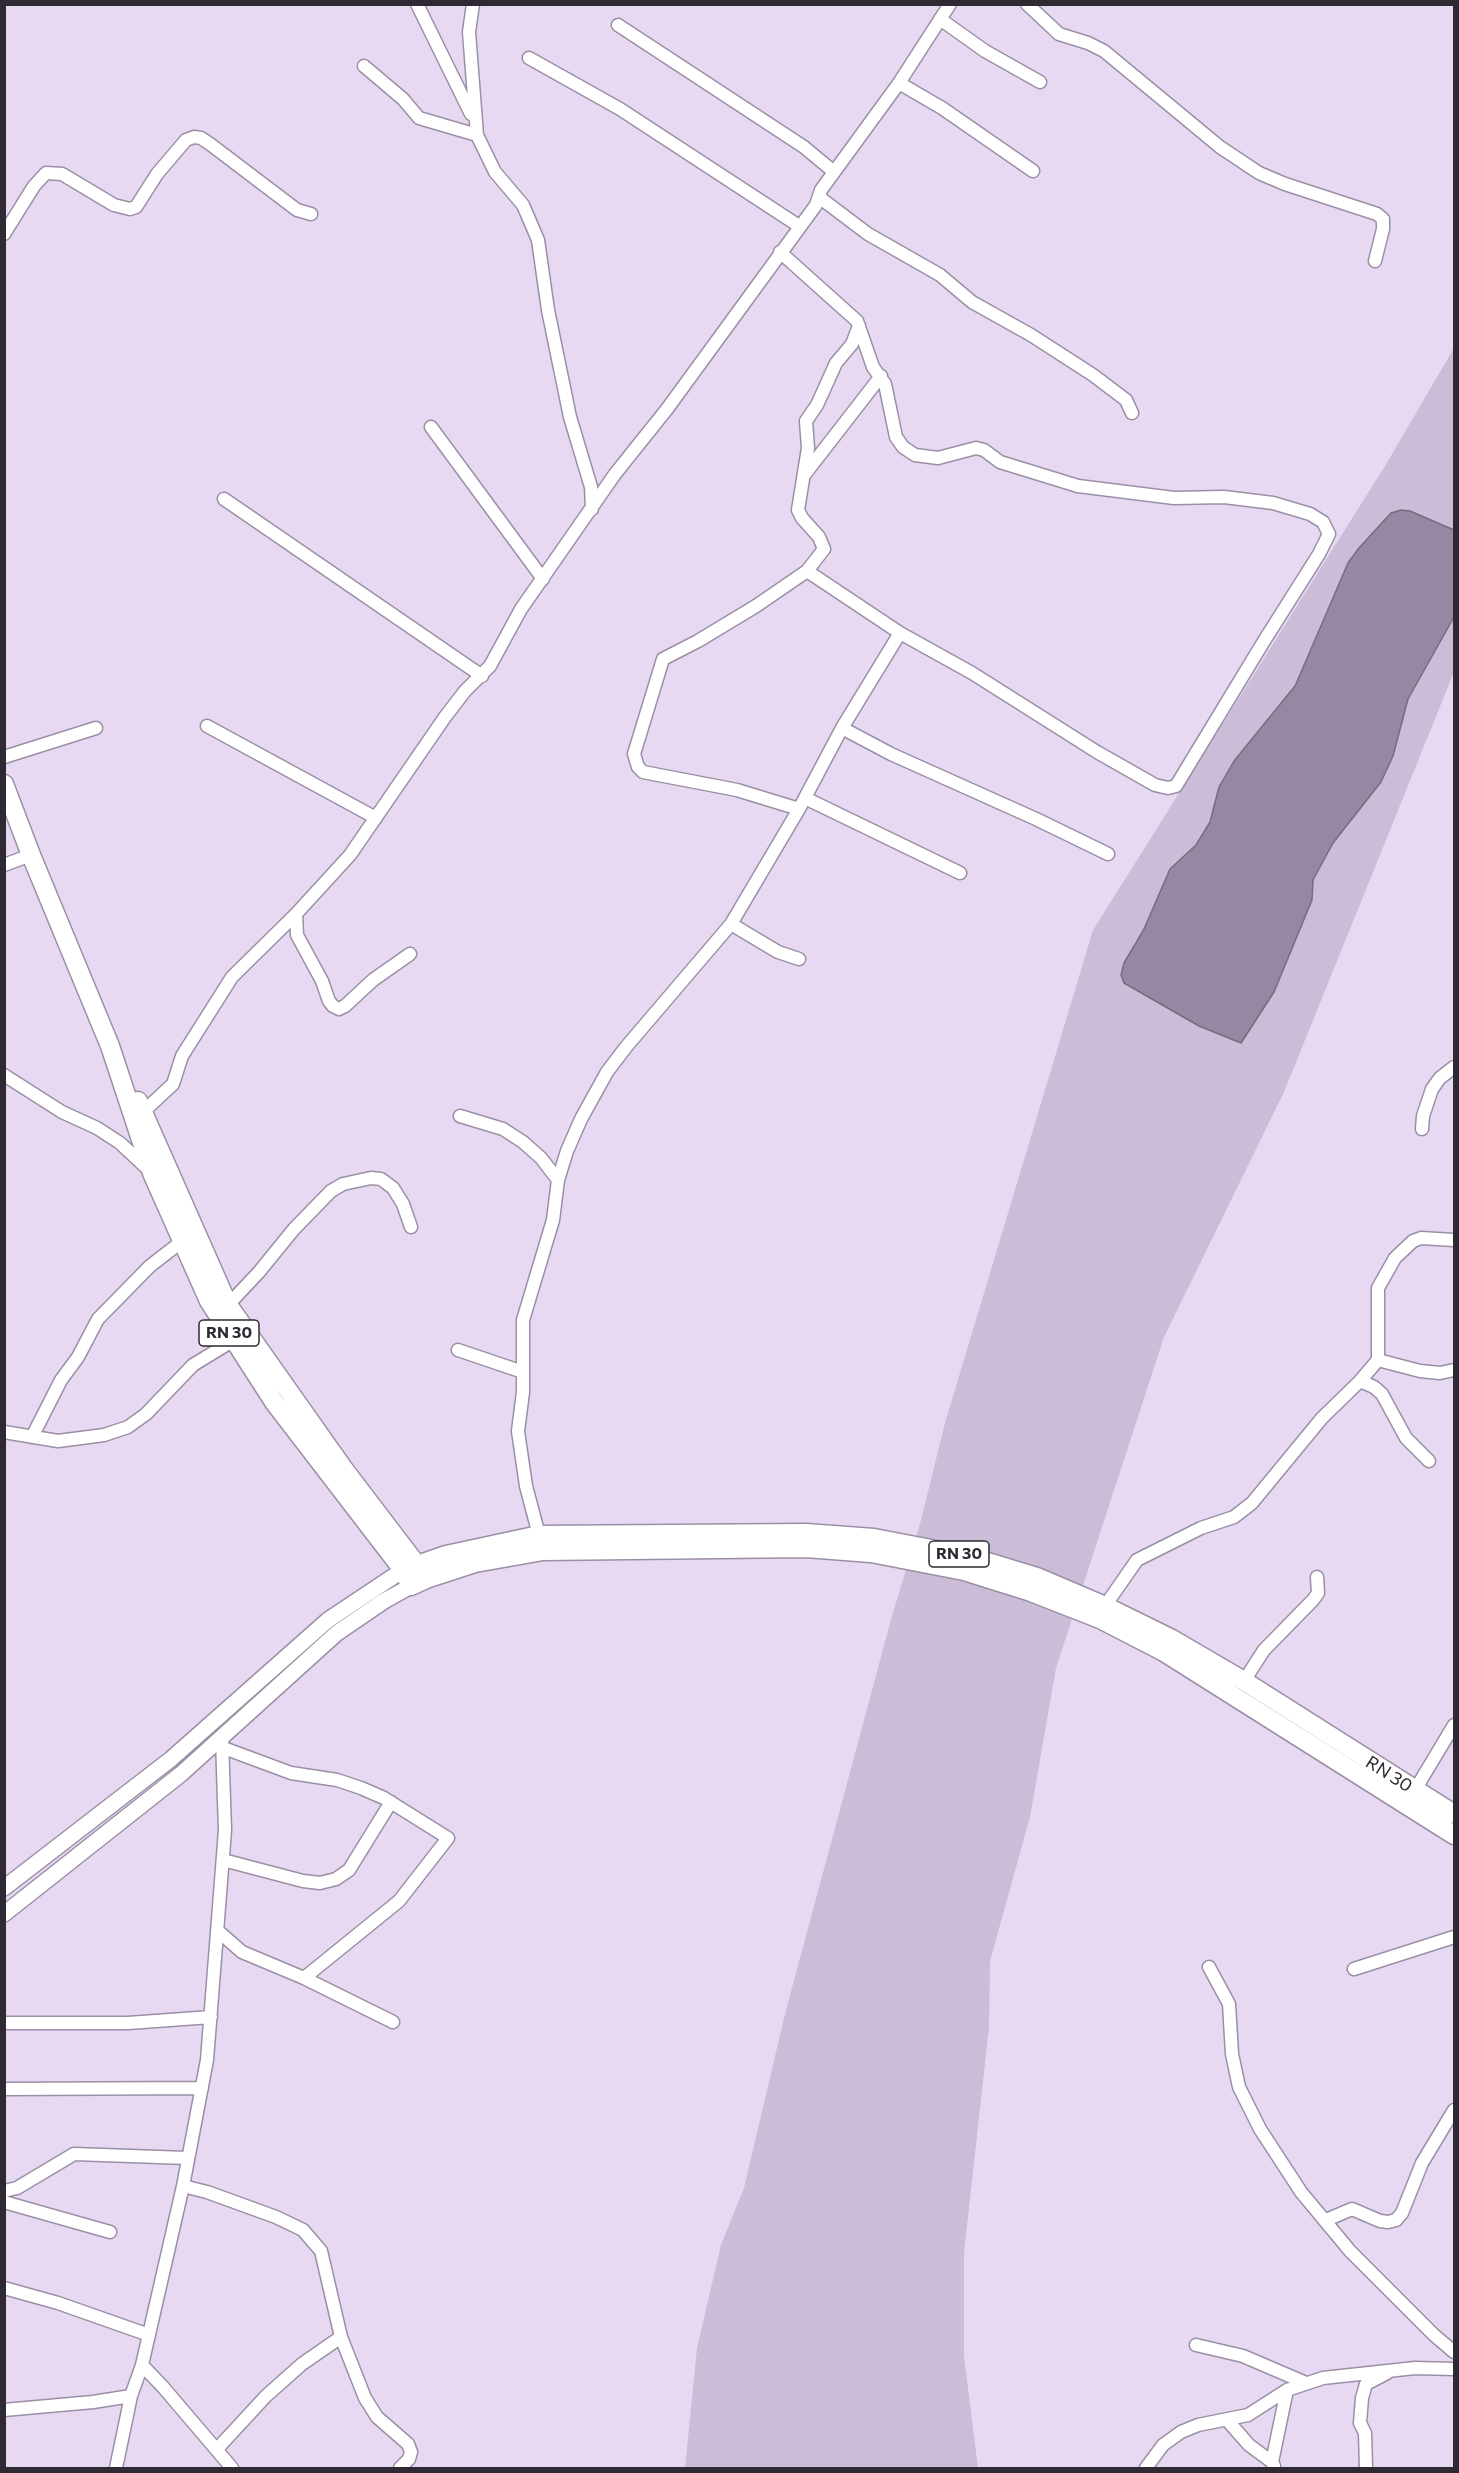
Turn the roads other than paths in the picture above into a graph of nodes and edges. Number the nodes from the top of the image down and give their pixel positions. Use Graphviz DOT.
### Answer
graph roads {
  1 [pos="417,4"];
  2 [pos="473,4"];
  3 [pos="950,4"];
  4 [pos="1027,4"];
  5 [pos="940,19"];
  6 [pos="618,25"];
  7 [pos="528,58"];
  8 [pos="364,66"];
  9 [pos="1040,82"];
  10 [pos="900,83"];
  11 [pos="475,120"];
  12 [pos="477,135"];
  13 [pos="1033,171"];
  14 [pos="834,172"];
  15 [pos="819,197"];
  16 [pos="311,214"];
  17 [pos="799,226"];
  18 [pos="4,234"];
  19 [pos="780,252"];
  20 [pos="1375,261"];
  21 [pos="859,326"];
  22 [pos="880,376"];
  23 [pos="1132,413"];
  24 [pos="430,427"];
  25 [pos="805,474"];
  26 [pos="224,499"];
  27 [pos="592,508"];
  28 [pos="807,571"];
  29 [pos="543,579"];
  30 [pos="900,633"];
  31 [pos="482,676"];
  32 [pos="207,726"];
  33 [pos="96,728"];
  34 [pos="842,728"];
  35 [pos="4,757"];
  36 [pos="4,784"];
  37 [pos="802,803"];
  38 [pos="376,818"];
  39 [pos="1108,854"];
  40 [pos="31,855"];
  41 [pos="4,864"];
  42 [pos="960,873"];
  43 [pos="296,914"];
  44 [pos="731,924"];
  45 [pos="277,932"];
  46 [pos="297,935"];
  47 [pos="410,954"];
  48 [pos="799,959"];
  49 [pos="110,1046"];
  50 [pos="1455,1067"];
  51 [pos="4,1075"];
  52 [pos="144,1111"];
  53 [pos="460,1116"];
  54 [pos="1422,1129"];
  55 [pos="152,1173"];
  56 [pos="558,1180"];
  57 [pos="411,1227"];
  58 [pos="1455,1240"];
  59 [pos="182,1242"];
  60 [pos="228,1305"];
  61 [pos="234,1340"];
  62 [pos="458,1350"];
  63 [pos="1378,1360"];
  64 [pos="1455,1370"];
  65 [pos="523,1372"];
  66 [pos="1360,1381"];
  67 [pos="4,1432"];
  68 [pos="32,1437"];
  69 [pos="1429,1461"];
  70 [pos="539,1535"];
  71 [pos="414,1575"];
  72 [pos="1317,1577"];
  73 [pos="1105,1606"];
  74 [pos="1244,1681"];
  75 [pos="1455,1725"];
  76 [pos="222,1744"];
  77 [pos="1414,1790"];
  78 [pos="391,1802"];
  79 [pos="1455,1814"];
  80 [pos="1455,1835"];
  81 [pos="223,1860"];
  82 [pos="5,1887"];
  83 [pos="4,1914"];
  84 [pos="218,1931"];
  85 [pos="1455,1937"];
  86 [pos="1209,1966"];
  87 [pos="1354,1969"];
  88 [pos="304,1978"];
  89 [pos="211,2017"];
  90 [pos="393,2022"];
  91 [pos="4,2023"];
  92 [pos="202,2088"];
  93 [pos="4,2089"];
  94 [pos="1455,2110"];
  95 [pos="187,2158"];
  96 [pos="183,2186"];
  97 [pos="4,2191"];
  98 [pos="4,2202"];
  99 [pos="1326,2220"];
  100 [pos="110,2232"];
  101 [pos="4,2288"];
  102 [pos="149,2336"];
  103 [pos="341,2337"];
  104 [pos="1196,2345"];
  105 [pos="1455,2352"];
  106 [pos="142,2365"];
  107 [pos="1455,2369"];
  108 [pos="1389,2372"];
  109 [pos="1354,2374"];
  110 [pos="1306,2383"];
  111 [pos="1366,2384"];
  112 [pos="1287,2390"];
  113 [pos="131,2396"];
  114 [pos="4,2410"];
  115 [pos="1228,2421"];
  116 [pos="217,2449"];
  117 [pos="1273,2465"];
  118 [pos="116,2469"];
  119 [pos="232,2469"];
  120 [pos="400,2469"];
  121 [pos="1146,2469"];
  122 [pos="1366,2469"];
  1 -- 11 [label="street"];
  2 -- 11 [label="street"];
  3 -- 5 [label="street"];
  4 -- 20 [label="street"];
  5 -- 9 [label="street"];
  5 -- 10 [label="street"];
  6 -- 14 [label="street"];
  7 -- 17 [label="street"];
  8 -- 12 [label="street"];
  10 -- 13 [label="street"];
  10 -- 14 [label="street"];
  11 -- 12 [label="street"];
  12 -- 27 [label="street"];
  14 -- 15 [label="street"];
  15 -- 17 [label="street"];
  15 -- 23 [label="street"];
  16 -- 18 [label="street"];
  17 -- 19 [label="street"];
  19 -- 21 [label="street"];
  19 -- 27 [label="street"];
  21 -- 22 [label="street"];
  21 -- 25 [label="street"];
  22 -- 25 [label="street"];
  22 -- 30 [label="street"];
  24 -- 29 [label="street"];
  25 -- 28 [label="street"];
  26 -- 31 [label="street"];
  27 -- 29 [label="street"];
  28 -- 30 [label="street"];
  28 -- 37 [label="street"];
  29 -- 31 [label="street"];
  30 -- 34 [label="street"];
  31 -- 38 [label="street"];
  32 -- 38 [label="street"];
  33 -- 35 [label="street"];
  34 -- 37 [label="street"];
  34 -- 39 [label="street"];
  36 -- 40 [label="main road, RN 30"];
  37 -- 42 [label="street"];
  37 -- 44 [label="street"];
  38 -- 43 [label="street"];
  40 -- 41 [label="street"];
  40 -- 49 [label="main road, RN 30"];
  43 -- 45 [label="street"];
  43 -- 46 [label="street"];
  44 -- 48 [label="street"];
  44 -- 56 [label="street"];
  45 -- 46 [label="street"];
  45 -- 52 [label="street"];
  46 -- 47 [label="street"];
  49 -- 52 [label="main road, RN 30"];
  49 -- 55 [label="main road, RN 30"];
  50 -- 54 [label="street"];
  51 -- 55 [label="street"];
  52 -- 60 [label="main road, RN 30"];
  53 -- 56 [label="street"];
  55 -- 59 [label="main road, RN 30"];
  56 -- 65 [label="street"];
  57 -- 60 [label="street"];
  58 -- 63 [label="street"];
  59 -- 61 [label="main road, RN 30"];
  59 -- 68 [label="street"];
  60 -- 71 [label="main road, RN 30"];
  61 -- 68 [label="street"];
  61 -- 71 [label="main road, RN 30"];
  62 -- 65 [label="street"];
  63 -- 64 [label="street"];
  63 -- 66 [label="street"];
  65 -- 70 [label="street"];
  66 -- 69 [label="street"];
  66 -- 73 [label="street"];
  67 -- 68 [label="street"];
  70 -- 71 [label="main road, RN 30 / RN 30"];
  70 -- 73 [label="main road, RN 30 / RN 30"];
  71 -- 76 [label="street"];
  71 -- 80 [label="main road, RN 30"];
  71 -- 82 [label="street"];
  72 -- 74 [label="street"];
  73 -- 74 [label="main road, RN 30 / RN 30"];
  74 -- 77 [label="main road, RN 30 / RN 30"];
  75 -- 77 [label="street"];
  76 -- 78 [label="street"];
  76 -- 81 [label="street"];
  76 -- 83 [label="street"];
  77 -- 79 [label="main road, RN 30 / RN 30"];
  78 -- 81 [label="street"];
  78 -- 88 [label="street"];
  81 -- 84 [label="street"];
  84 -- 88 [label="street"];
  84 -- 89 [label="street"];
  85 -- 87 [label="street"];
  86 -- 99 [label="street"];
  88 -- 90 [label="street"];
  89 -- 91 [label="street"];
  89 -- 92 [label="street"];
  92 -- 93 [label="street"];
  92 -- 95 [label="street"];
  94 -- 99 [label="street"];
  95 -- 96 [label="street"];
  95 -- 97 [label="street"];
  96 -- 102 [label="street"];
  96 -- 103 [label="street"];
  98 -- 100 [label="street"];
  99 -- 105 [label="street"];
  101 -- 102 [label="street"];
  102 -- 106 [label="street"];
  103 -- 116 [label="street"];
  103 -- 120 [label="street"];
  104 -- 110 [label="street"];
  106 -- 113 [label="street"];
  106 -- 116 [label="street"];
  107 -- 108 [label="street"];
  108 -- 109 [label="street"];
  108 -- 111 [label="street"];
  109 -- 110 [label="street"];
  109 -- 111 [label="street"];
  110 -- 112 [label="street"];
  111 -- 122 [label="street"];
  112 -- 115 [label="street"];
  112 -- 117 [label="street"];
  113 -- 114 [label="street"];
  113 -- 118 [label="street"];
  115 -- 117 [label="street"];
  115 -- 121 [label="street"];
  116 -- 119 [label="street"];
}
